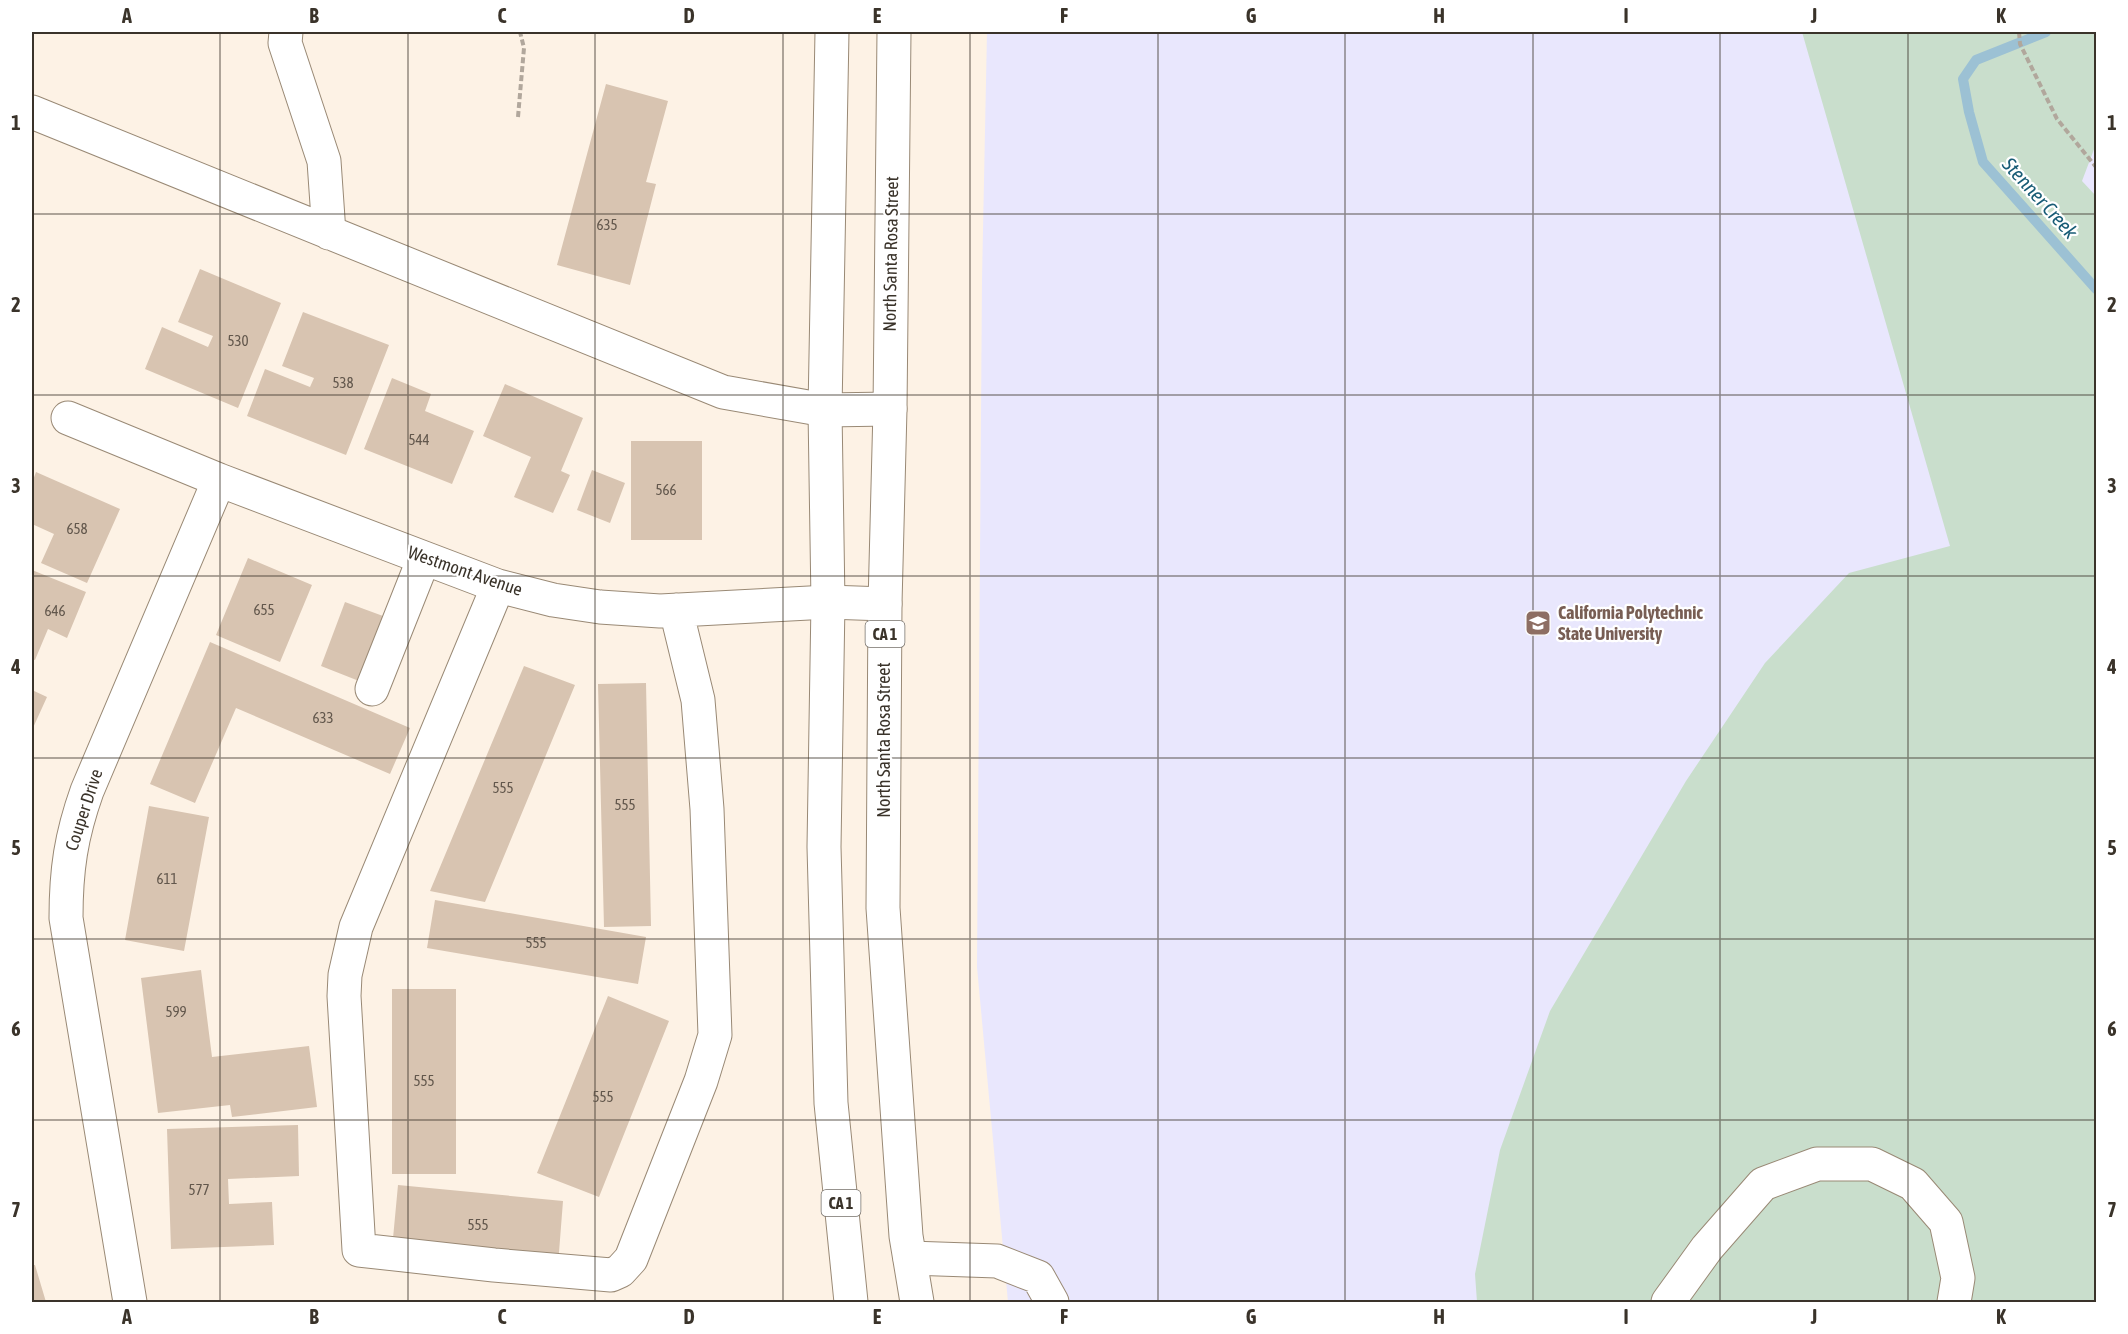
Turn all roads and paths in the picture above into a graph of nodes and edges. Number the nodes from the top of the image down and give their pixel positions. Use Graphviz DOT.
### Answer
graph roads {
  1 [pos="286,32"];
  2 [pos="520,32"];
  3 [pos="832,32"];
  4 [pos="894,32"];
  5 [pos="2019,32"];
  6 [pos="32,112"];
  7 [pos="518,117"];
  8 [pos="2097,167"];
  9 [pos="329,233"];
  10 [pos="890,409"];
  11 [pos="825,410"];
  12 [pos="68,418"];
  13 [pos="219,480"];
  14 [pos="424,558"];
  15 [pos="498,586"];
  16 [pos="828,602"];
  17 [pos="885,604"];
  18 [pos="676,610"];
  19 [pos="372,690"];
  20 [pos="910,1258"];
  21 [pos="130,1302"];
  22 [pos="850,1302"];
  23 [pos="917,1302"];
  24 [pos="1052,1302"];
  25 [pos="1668,1302"];
  26 [pos="1954,1302"];
  1 -- 9 [label="main road"];
  2 -- 7 [label="path"];
  3 -- 11 [label="main road, CA 1"];
  4 -- 10 [label="main road, North Santa Rosa Street / CA 1"];
  5 -- 8 [label="path"];
  6 -- 9 [label="main road"];
  9 -- 11 [label="main road"];
  10 -- 11 [label="main road"];
  10 -- 17 [label="main road, North Santa Rosa Street / CA 1"];
  11 -- 16 [label="main road, CA 1"];
  12 -- 13 [label="main road, Westmont Avenue"];
  13 -- 14 [label="main road, Westmont Avenue"];
  13 -- 21 [label="main road, Couper Drive"];
  14 -- 15 [label="main road, Westmont Avenue"];
  14 -- 19 [label="main road"];
  15 -- 18 [label="main road, Westmont Avenue"];
  15 -- 18 [label="main road"];
  16 -- 17 [label="main road, Westmont Avenue"];
  16 -- 18 [label="main road, Westmont Avenue"];
  16 -- 22 [label="main road, CA 1"];
  17 -- 20 [label="main road, North Santa Rosa Street / CA 1"];
  20 -- 23 [label="main road, North Santa Rosa Street / CA 1"];
  20 -- 24 [label="main road"];
  25 -- 26 [label="main road"];
}
